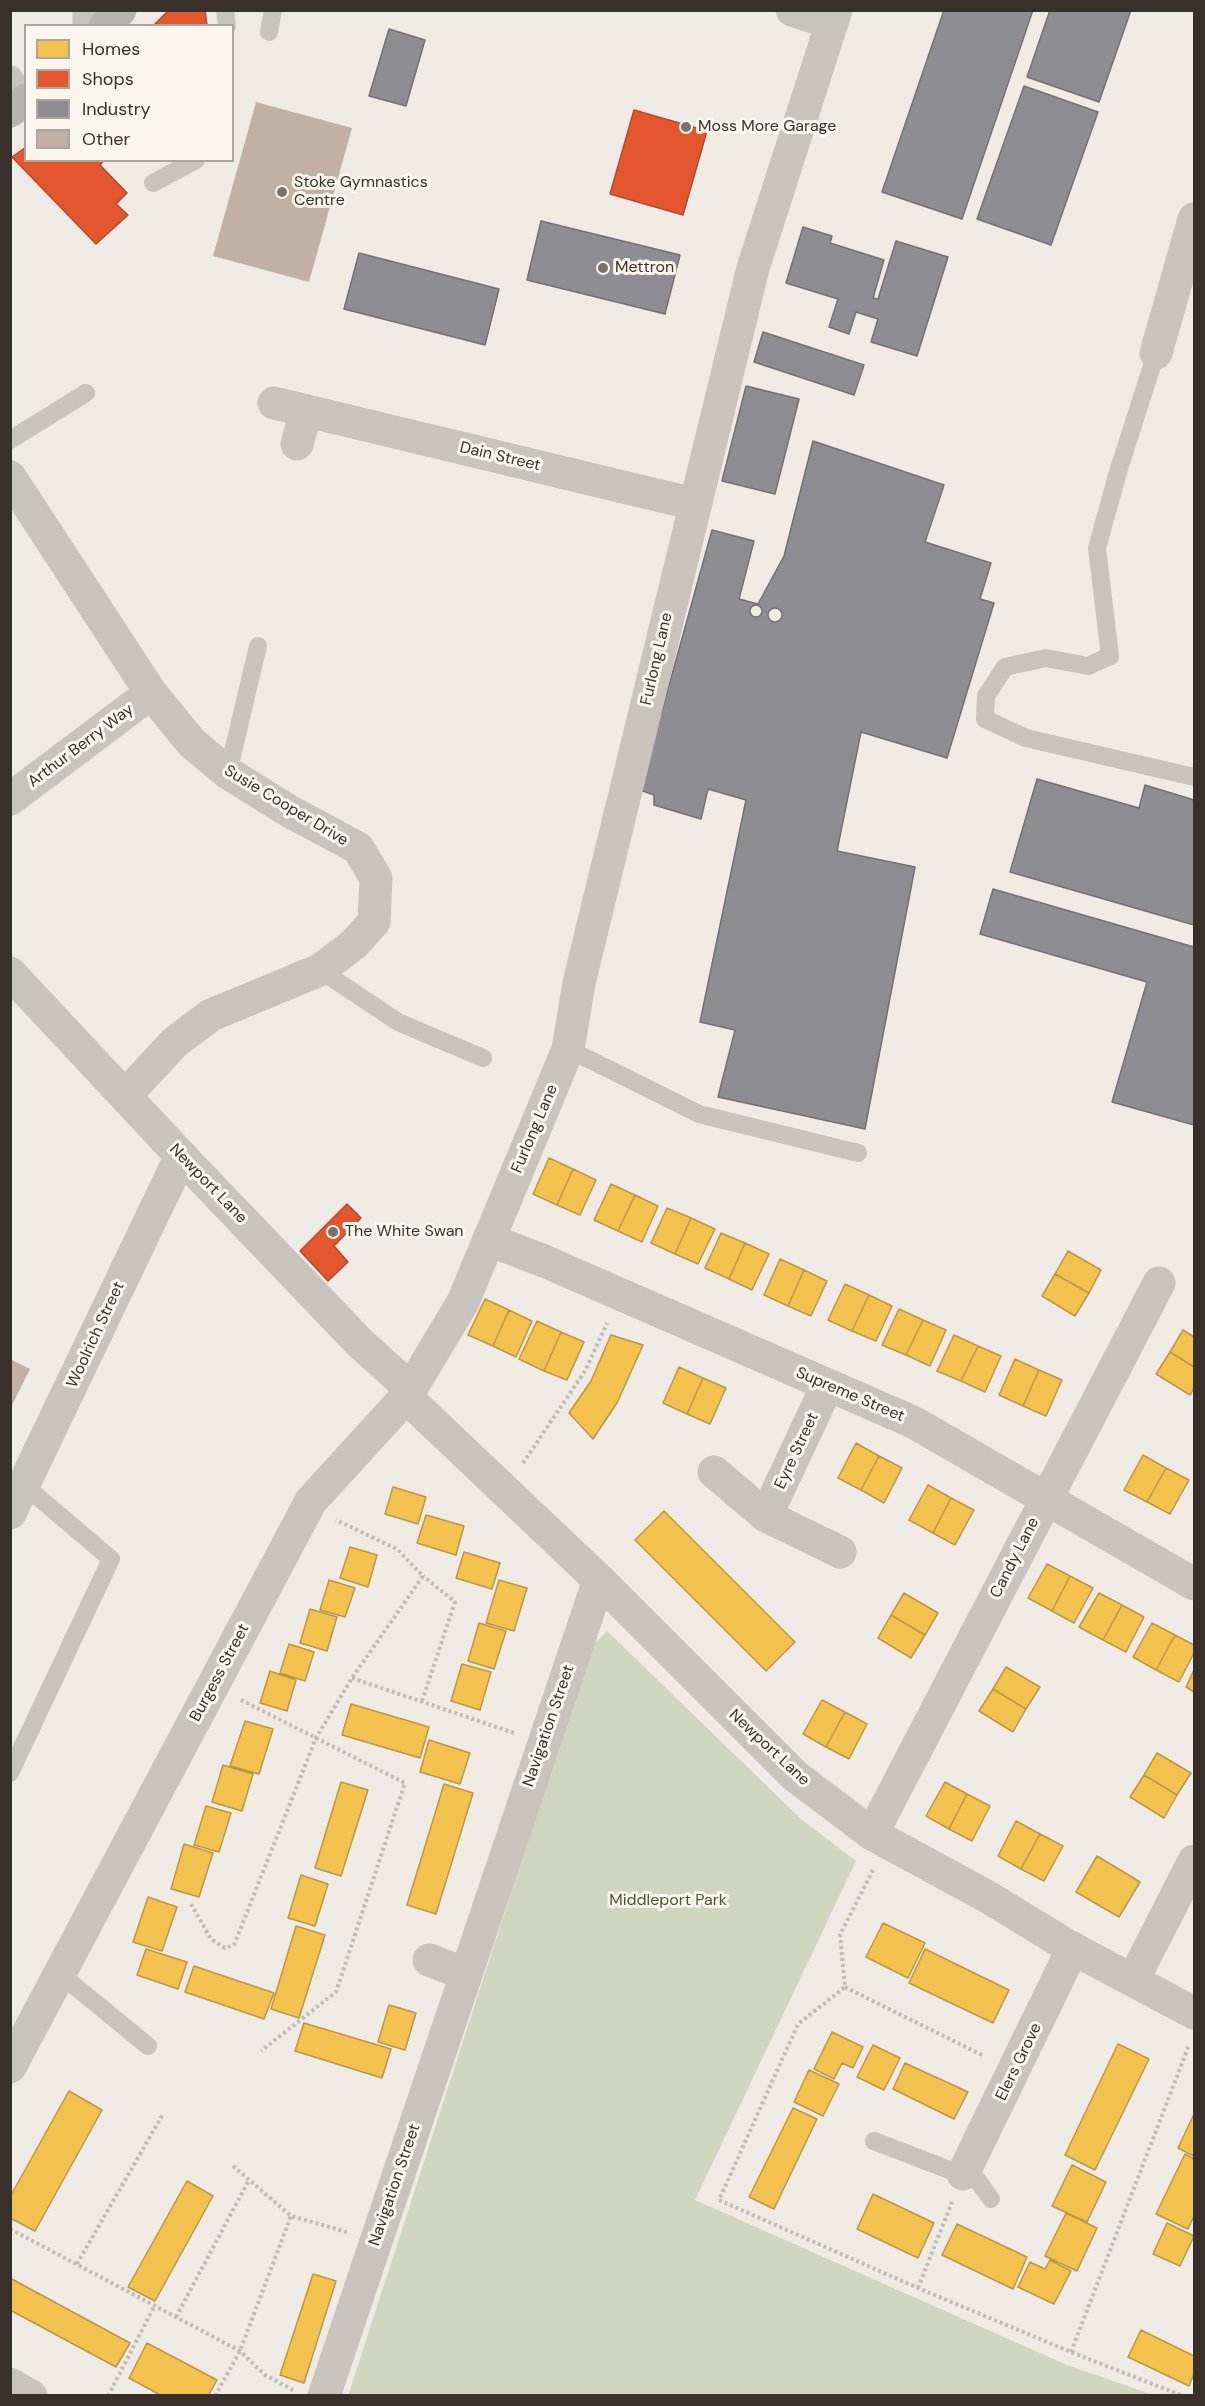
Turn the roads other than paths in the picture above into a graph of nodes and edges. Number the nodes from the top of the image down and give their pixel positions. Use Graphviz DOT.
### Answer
graph roads {
  1 [pos="120,10"];
  2 [pos="273,10"];
  3 [pos="792,10"];
  4 [pos="834,17"];
  5 [pos="107,24"];
  6 [pos="269,32"];
  7 [pos="192,162"];
  8 [pos="153,183"];
  9 [pos="1194,219"];
  10 [pos="1156,353"];
  11 [pos="86,393"];
  12 [pos="274,403"];
  13 [pos="306,411"];
  14 [pos="10,440"];
  15 [pos="297,444"];
  16 [pos="10,477"];
  17 [pos="694,504"];
  18 [pos="258,646"];
  19 [pos="151,693"];
  20 [pos="228,773"];
  21 [pos="1194,777"];
  22 [pos="10,799"];
  23 [pos="320,970"];
  24 [pos="10,973"];
  25 [pos="568,1049"];
  26 [pos="483,1058"];
  27 [pos="125,1096"];
  28 [pos="858,1153"];
  29 [pos="181,1156"];
  30 [pos="489,1240"];
  31 [pos="1159,1283"];
  32 [pos="463,1302"];
  33 [pos="827,1386"];
  34 [pos="409,1393"];
  35 [pos="714,1472"];
  36 [pos="17,1493"];
  37 [pos="1046,1499"];
  38 [pos="766,1516"];
  39 [pos="840,1552"];
  40 [pos="598,1580"];
  41 [pos="1194,1584"];
  42 [pos="10,1773"];
  43 [pos="872,1834"];
  44 [pos="1194,1861"];
  45 [pos="1073,1948"];
  46 [pos="429,1960"];
  47 [pos="60,1974"];
  48 [pos="466,1974"];
  49 [pos="1134,1980"];
  50 [pos="1192,2027"];
  51 [pos="18,2035"];
  52 [pos="148,2046"];
  53 [pos="10,2067"];
  54 [pos="874,2141"];
  55 [pos="963,2174"];
  56 [pos="992,2199"];
  57 [pos="10,2384"];
  58 [pos="310,2394"];
  59 [pos="31,2396"];
  1 -- 5 [label="main road"];
  2 -- 6 [label="lane"];
  3 -- 4 [label="street"];
  4 -- 17 [label="street, Furlong Lane"];
  7 -- 8 [label="lane"];
  9 -- 10 [label="street"];
  10 -- 21 [label="lane"];
  11 -- 14 [label="lane"];
  12 -- 13 [label="street, Dain Street"];
  13 -- 15 [label="street"];
  13 -- 17 [label="street, Dain Street"];
  16 -- 19 [label="street, Susie Cooper Drive"];
  17 -- 25 [label="street, Furlong Lane"];
  18 -- 20 [label="lane"];
  19 -- 20 [label="street, Susie Cooper Drive"];
  19 -- 22 [label="street, Arthur Berry Way"];
  20 -- 23 [label="street, Susie Cooper Drive"];
  23 -- 26 [label="lane"];
  23 -- 27 [label="street, Susie Cooper Drive"];
  24 -- 27 [label="street, Newport Lane"];
  25 -- 28 [label="lane"];
  25 -- 30 [label="street, Furlong Lane"];
  27 -- 29 [label="street, Newport Lane"];
  29 -- 34 [label="street, Newport Lane"];
  29 -- 36 [label="street, Woolrich Street"];
  30 -- 32 [label="street, Furlong Lane"];
  30 -- 33 [label="street, Supreme Street"];
  31 -- 37 [label="street, Candy Lane"];
  32 -- 34 [label="street, Burgess Street"];
  33 -- 37 [label="street, Supreme Street"];
  33 -- 38 [label="street, Eyre Street"];
  34 -- 40 [label="street, Newport Lane"];
  34 -- 47 [label="street, Burgess Street"];
  35 -- 38 [label="street"];
  36 -- 42 [label="lane"];
  37 -- 41 [label="street, Supreme Street"];
  37 -- 43 [label="street, Candy Lane"];
  38 -- 39 [label="street"];
  40 -- 43 [label="street, Newport Lane"];
  40 -- 48 [label="street, Navigation Street"];
  43 -- 45 [label="street, Newport Lane"];
  44 -- 49 [label="street"];
  45 -- 49 [label="street, Newport Lane"];
  45 -- 55 [label="street, Elers Grove"];
  46 -- 48 [label="street"];
  47 -- 51 [label="street, Burgess Street"];
  47 -- 52 [label="lane"];
  48 -- 58 [label="street, Navigation Street"];
  49 -- 50 [label="street, Newport Lane"];
  51 -- 53 [label="street, Burgess Street"];
  54 -- 55 [label="lane"];
  55 -- 56 [label="lane"];
  57 -- 59 [label="street"];
}
